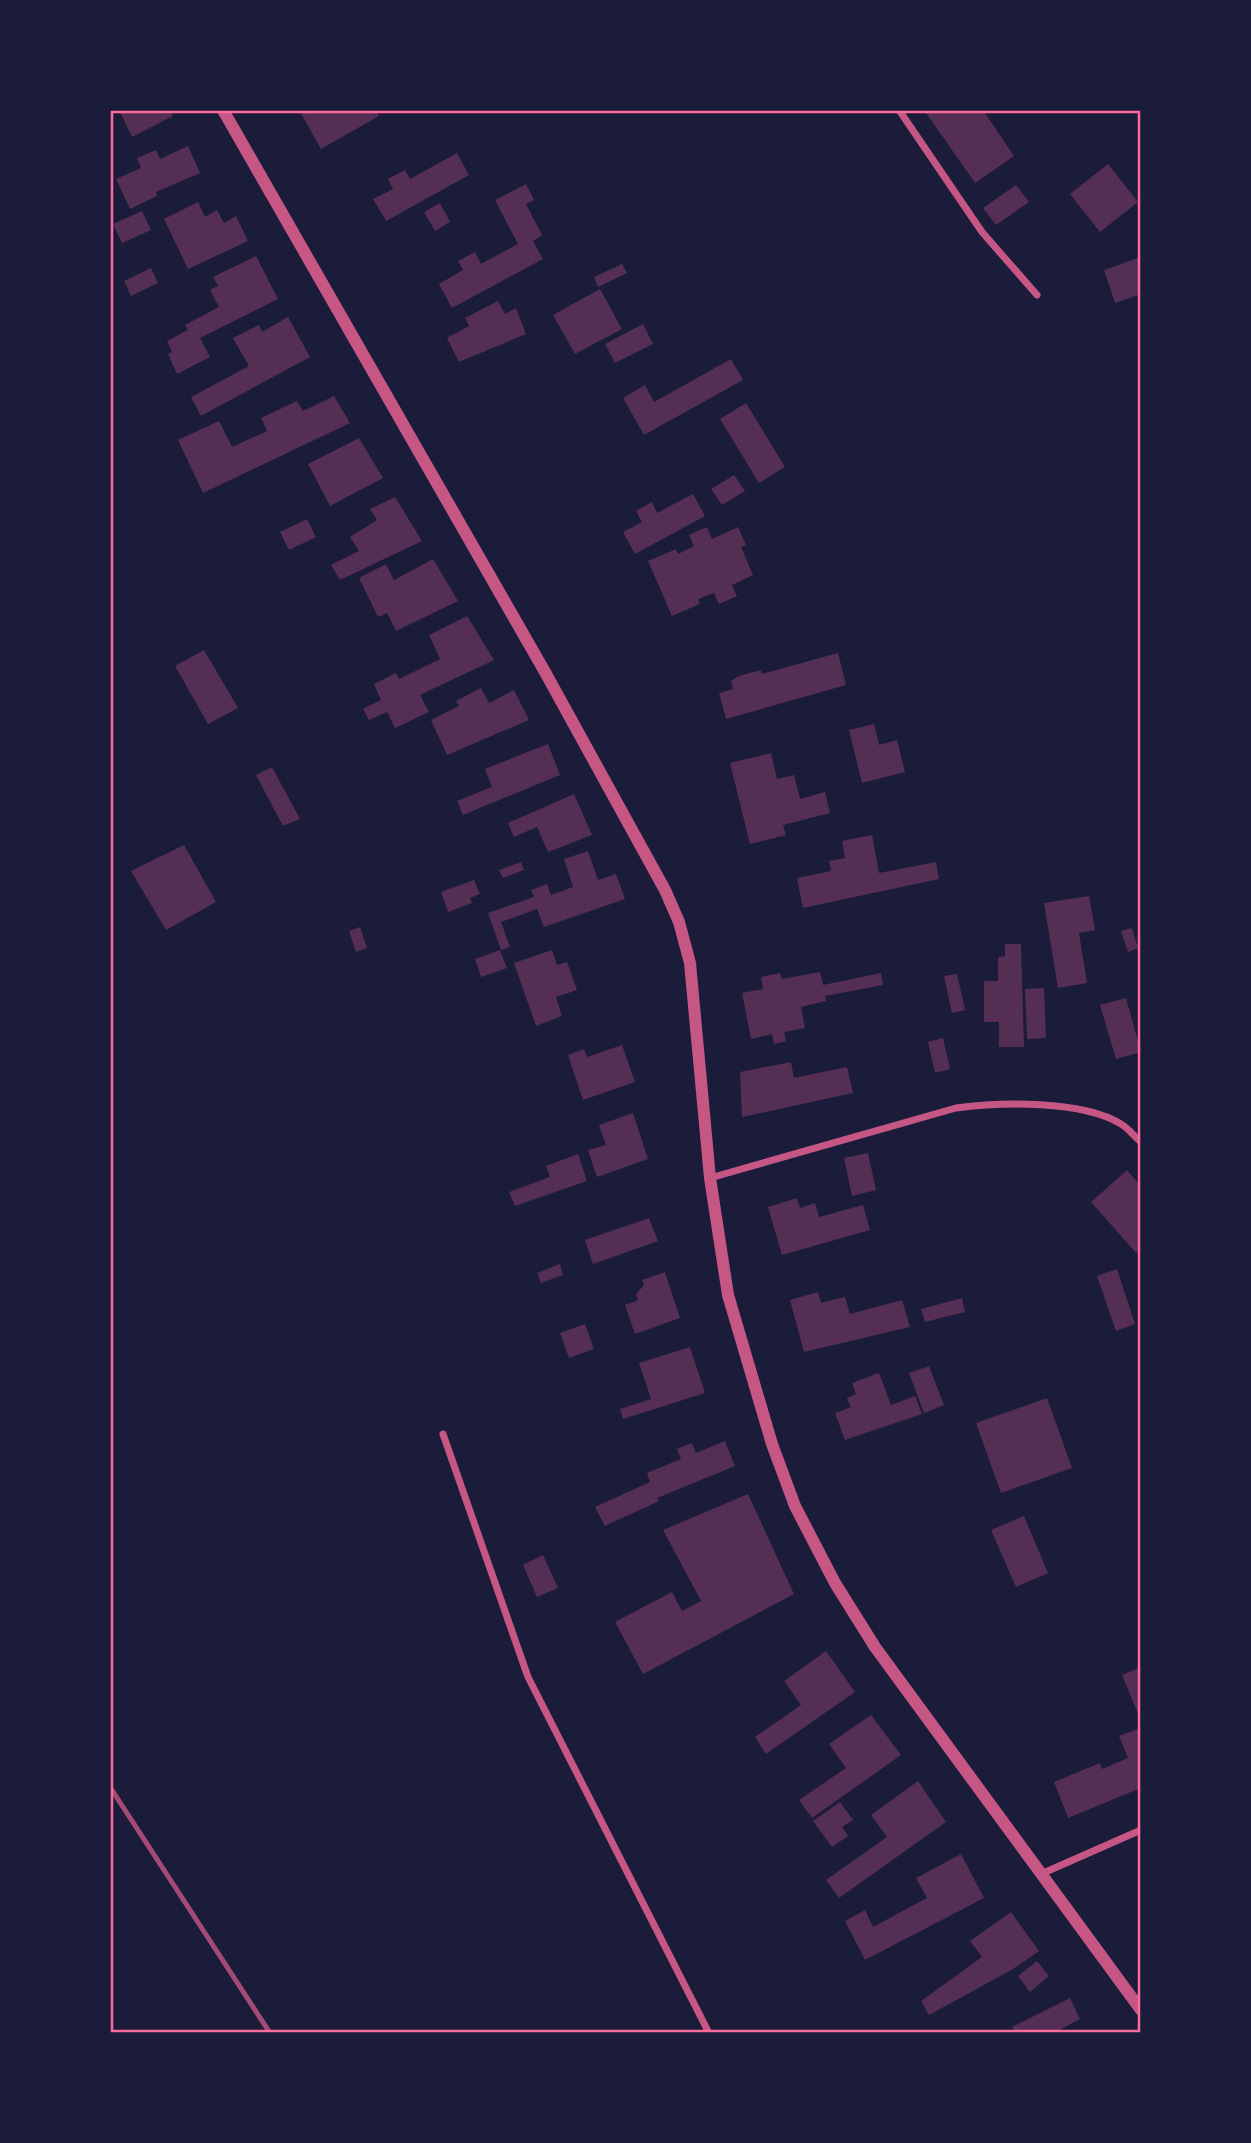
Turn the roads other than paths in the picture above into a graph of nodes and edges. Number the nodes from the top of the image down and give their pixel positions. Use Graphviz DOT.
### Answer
graph roads {
  1 [pos="223,110"];
  2 [pos="899,110"];
  3 [pos="1037,295"];
  4 [pos="1141,1142"];
  5 [pos="710,1178"];
  6 [pos="443,1434"];
  7 [pos="1141,1830"];
  8 [pos="1041,1874"];
  9 [pos="1141,2010"];
  10 [pos="709,2033"];
  1 -- 5 [label="street"];
  2 -- 3 [label="street"];
  4 -- 5 [label="street"];
  5 -- 8 [label="street"];
  6 -- 10 [label="street"];
  7 -- 8 [label="street"];
  8 -- 9 [label="street"];
}
